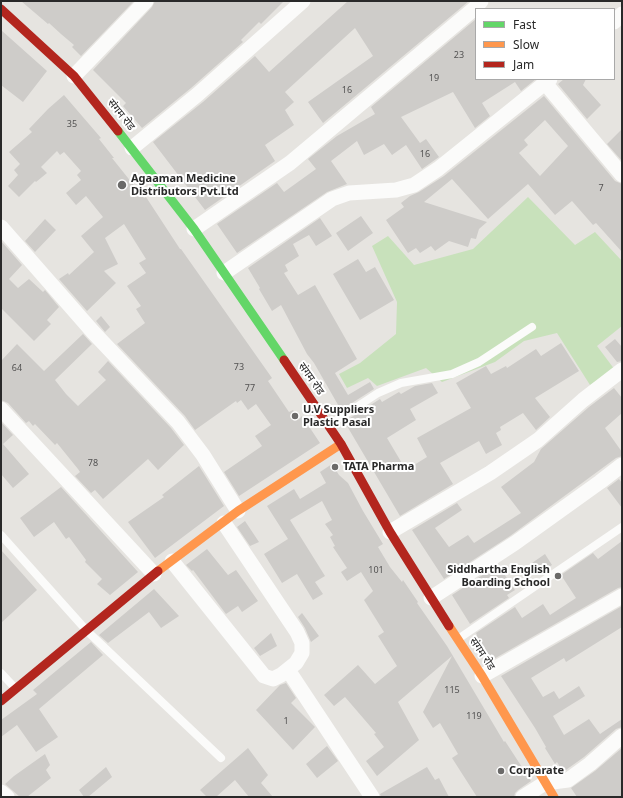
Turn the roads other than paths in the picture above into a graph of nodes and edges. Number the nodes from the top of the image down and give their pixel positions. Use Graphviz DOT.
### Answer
graph roads {
  1 [pos="146,1"];
  2 [pos="303,1"];
  3 [pos="481,1"];
  4 [pos="1,9"];
  5 [pos="74,76"];
  6 [pos="548,81"];
  7 [pos="132,148"];
  8 [pos="622,175"];
  9 [pos="1,227"];
  10 [pos="194,229"];
  11 [pos="224,273"];
  12 [pos="532,327"];
  13 [pos="622,370"];
  14 [pos="1,409"];
  15 [pos="329,425"];
  16 [pos="341,444"];
  17 [pos="622,465"];
  18 [pos="238,511"];
  19 [pos="224,523"];
  20 [pos="622,527"];
  21 [pos="390,532"];
  22 [pos="1,536"];
  23 [pos="172,561"];
  24 [pos="154,574"];
  25 [pos="622,596"];
  26 [pos="431,598"];
  27 [pos="87,631"];
  28 [pos="457,640"];
  29 [pos="288,670"];
  30 [pos="1,672"];
  31 [pos="482,676"];
  32 [pos="17,689"];
  33 [pos="1,701"];
  34 [pos="622,736"];
  35 [pos="221,758"];
  36 [pos="545,783"];
  37 [pos="1,792"];
  38 [pos="7,797"];
  39 [pos="372,797"];
  40 [pos="523,797"];
  41 [pos="554,797"];
  1 -- 5 [label="street"];
  2 -- 7 [label="street"];
  3 -- 10 [label="street"];
  4 -- 5 [label="street, संगम रोड"];
  5 -- 7 [label="street, संगम रोड"];
  6 -- 8 [label="street"];
  6 -- 11 [label="street"];
  7 -- 10 [label="street, संगम रोड"];
  9 -- 18 [label="street"];
  10 -- 11 [label="street, संगम रोड"];
  11 -- 15 [label="street, संगम रोड"];
  12 -- 15 [label="lane"];
  13 -- 21 [label="street"];
  14 -- 24 [label="street"];
  15 -- 16 [label="street, संगम रोड"];
  16 -- 18 [label="street"];
  16 -- 21 [label="street, संगम रोड"];
  17 -- 26 [label="street"];
  18 -- 19 [label="street"];
  19 -- 23 [label="street"];
  19 -- 29 [label="street"];
  20 -- 28 [label="lane"];
  21 -- 26 [label="street, संगम रोड"];
  22 -- 27 [label="lane"];
  23 -- 24 [label="street"];
  23 -- 29 [label="street"];
  24 -- 27 [label="street"];
  25 -- 31 [label="street"];
  26 -- 28 [label="street, संगम रोड"];
  27 -- 32 [label="street"];
  27 -- 35 [label="lane"];
  28 -- 31 [label="street, संगम रोड"];
  29 -- 39 [label="street"];
  30 -- 32 [label="lane"];
  31 -- 36 [label="street, संगम रोड"];
  32 -- 33 [label="street"];
  34 -- 36 [label="street"];
  36 -- 40 [label="street"];
  36 -- 41 [label="street, संगम रोड"];
  37 -- 38 [label="street"];
}
